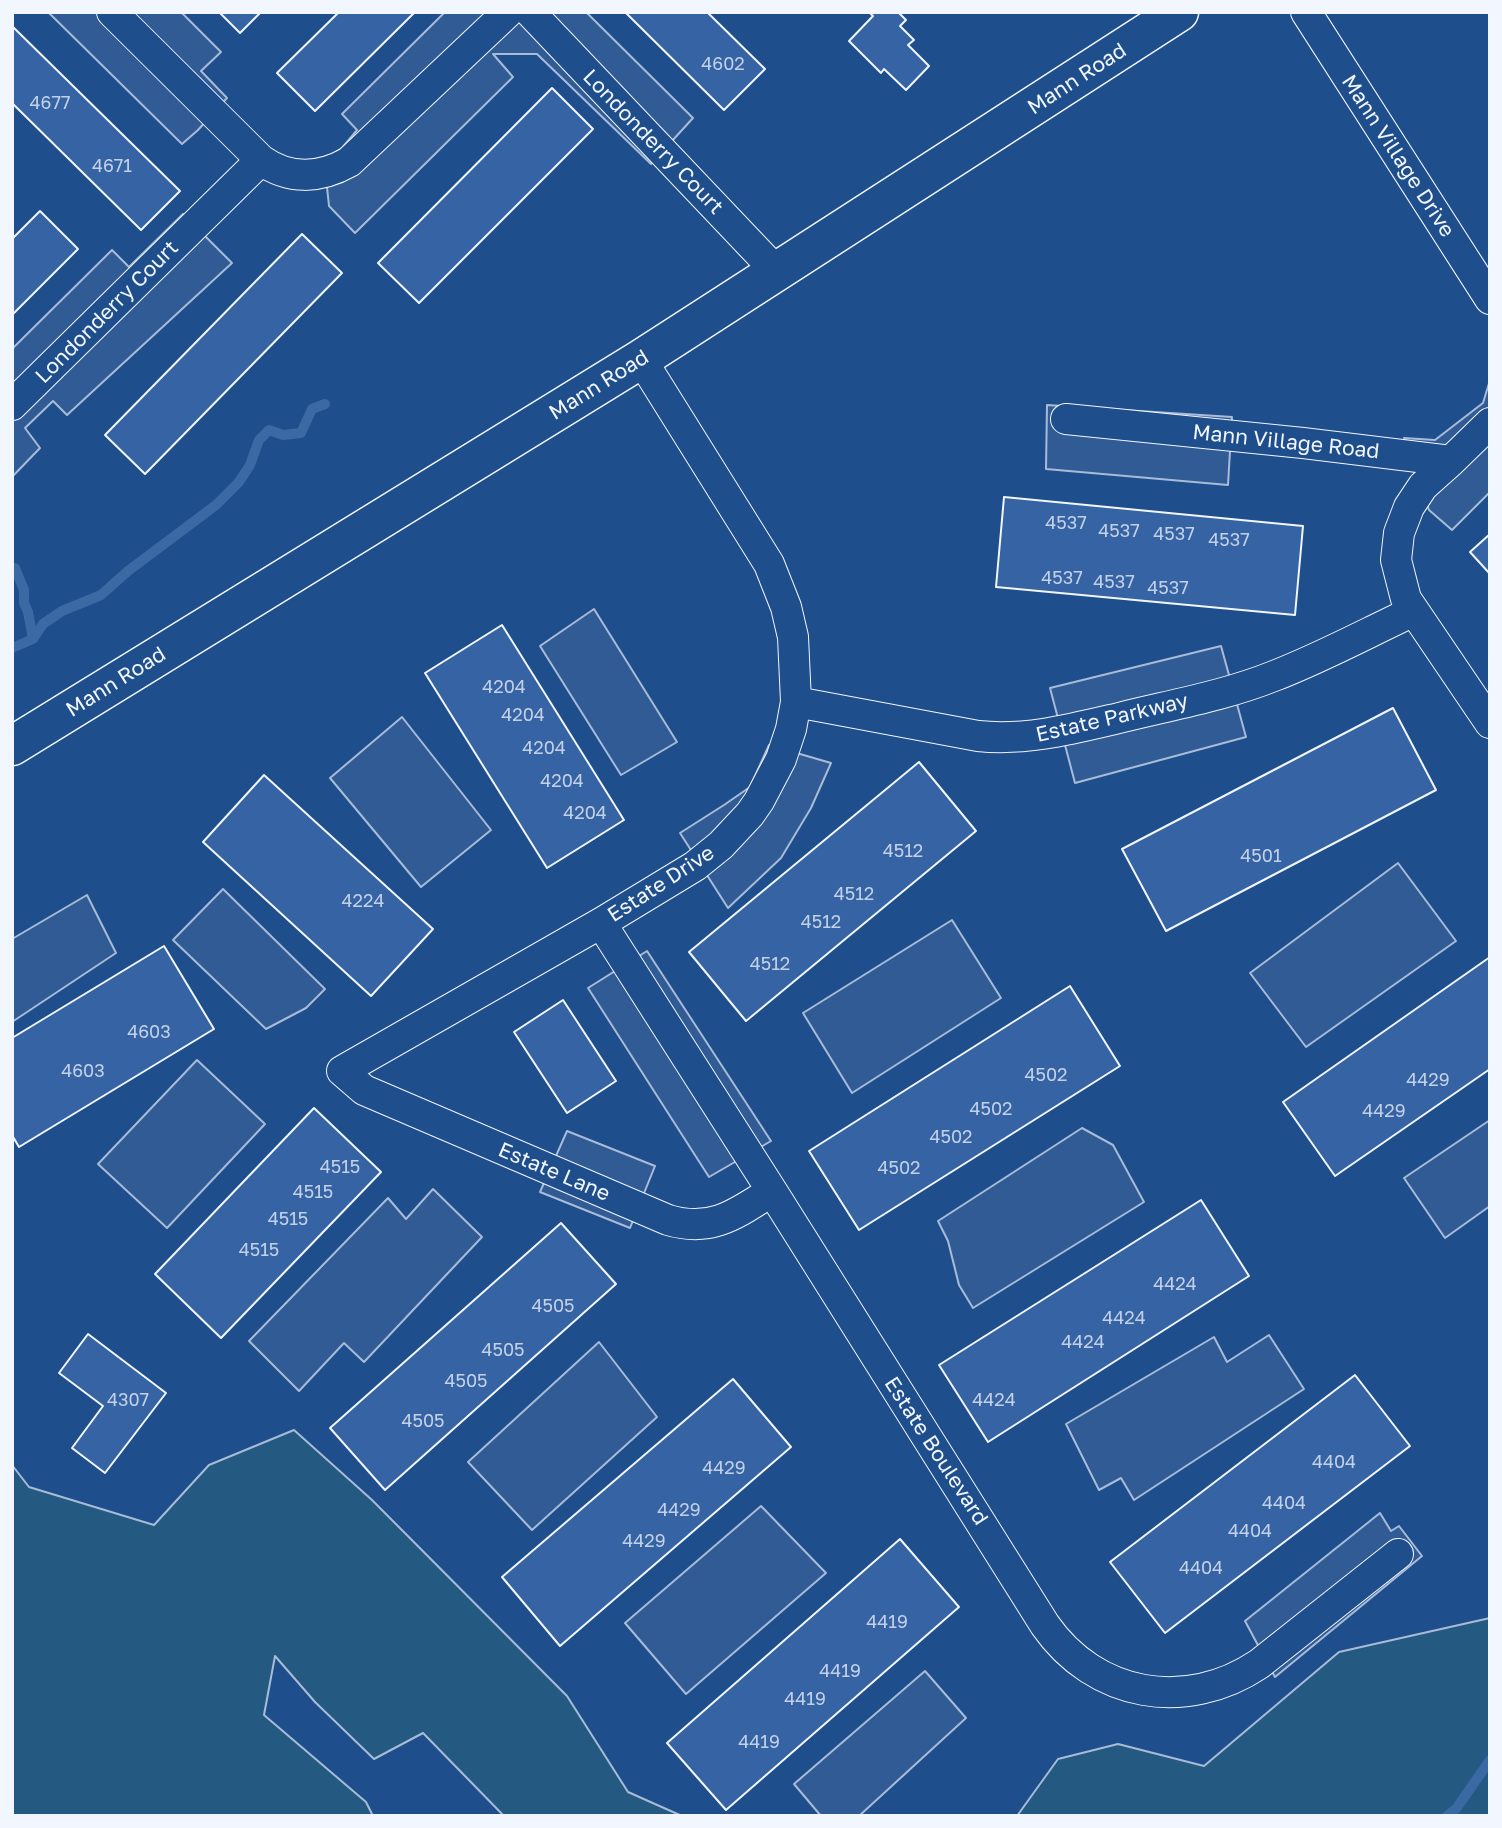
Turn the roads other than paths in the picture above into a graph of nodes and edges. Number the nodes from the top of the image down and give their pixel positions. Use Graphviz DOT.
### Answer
graph roads {
  1 [pos="113,12"];
  2 [pos="508,12"];
  3 [pos="530,12"];
  4 [pos="1179,12"];
  5 [pos="1306,12"];
  6 [pos="261,160"];
  7 [pos="777,272"];
  8 [pos="1490,299"];
  9 [pos="641,359"];
  10 [pos="12,405"];
  11 [pos="1066,419"];
  12 [pos="1490,423"];
  13 [pos="1451,461"];
  14 [pos="1413,611"];
  15 [pos="796,702"];
  16 [pos="1490,723"];
  17 [pos="12,746"];
  18 [pos="601,923"];
  19 [pos="342,1071"];
  20 [pos="772,1191"];
  21 [pos="1398,1555"];
  1 -- 6 [label="street"];
  2 -- 6 [label="street"];
  3 -- 7 [label="street, Londonderry Court"];
  4 -- 7 [label="main road, Mann Road"];
  5 -- 8 [label="street, Mann Village Drive"];
  6 -- 10 [label="street, Londonderry Court"];
  7 -- 9 [label="main road, Mann Road"];
  9 -- 15 [label="street, Estate Drive"];
  9 -- 17 [label="main road, Mann Road"];
  11 -- 13 [label="street, Mann Village Road"];
  12 -- 13 [label="street"];
  13 -- 14 [label="street"];
  14 -- 15 [label="street, Estate Parkway"];
  14 -- 16 [label="street"];
  15 -- 18 [label="street, Estate Drive"];
  18 -- 19 [label="street, Estate Drive"];
  18 -- 20 [label="street, Estate Boulevard"];
  19 -- 20 [label="street, Estate Lane"];
  20 -- 21 [label="street, Estate Boulevard"];
}
